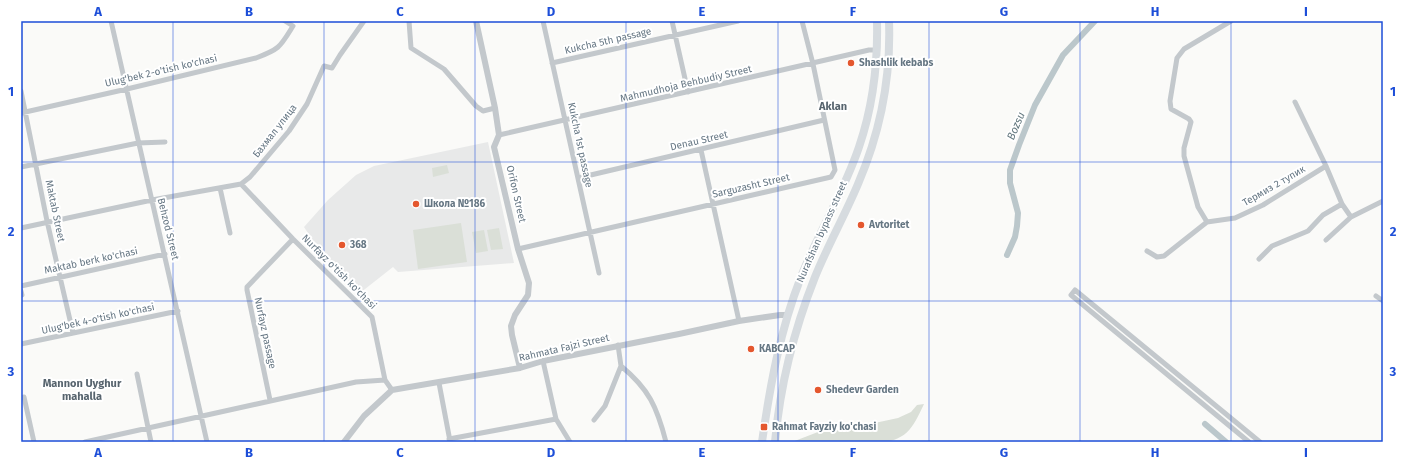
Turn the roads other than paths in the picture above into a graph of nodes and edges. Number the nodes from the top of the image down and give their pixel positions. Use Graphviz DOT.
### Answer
graph roads {
  1 [pos="111,21"];
  2 [pos="285,21"];
  3 [pos="364,21"];
  4 [pos="409,21"];
  5 [pos="478,21"];
  6 [pos="543,21"];
  7 [pos="672,21"];
  8 [pos="738,21"];
  9 [pos="802,21"];
  10 [pos="877,21"];
  11 [pos="889,21"];
  12 [pos="1231,21"];
  13 [pos="675,36"];
  14 [pos="877,50"];
  15 [pos="552,63"];
  16 [pos="812,64"];
  17 [pos="874,85"];
  18 [pos="885,87"];
  19 [pos="127,89"];
  20 [pos="21,91"];
  21 [pos="688,92"];
  22 [pos="1295,102"];
  23 [pos="494,108"];
  24 [pos="23,112"];
  25 [pos="566,120"];
  26 [pos="824,120"];
  27 [pos="499,135"];
  28 [pos="164,142"];
  29 [pos="138,143"];
  30 [pos="859,148"];
  31 [pos="701,150"];
  32 [pos="870,152"];
  33 [pos="36,164"];
  34 [pos="1326,166"];
  35 [pos="21,167"];
  36 [pos="578,178"];
  37 [pos="241,184"];
  38 [pos="220,188"];
  39 [pos="152,200"];
  40 [pos="1383,201"];
  41 [pos="713,204"];
  42 [pos="1342,204"];
  43 [pos="1352,217"];
  44 [pos="48,222"];
  45 [pos="1207,222"];
  46 [pos="21,228"];
  47 [pos="590,232"];
  48 [pos="230,233"];
  49 [pos="293,239"];
  50 [pos="1326,240"];
  51 [pos="518,249"];
  52 [pos="1147,251"];
  53 [pos="165,254"];
  54 [pos="1259,259"];
  55 [pos="599,273"];
  56 [pos="60,277"];
  57 [pos="21,286"];
  58 [pos="1376,296"];
  59 [pos="1383,300"];
  60 [pos="178,311"];
  61 [pos="788,315"];
  62 [pos="739,321"];
  63 [pos="73,333"];
  64 [pos="21,344"];
  65 [pos="618,345"];
  66 [pos="543,361"];
  67 [pos="621,366"];
  68 [pos="520,368"];
  69 [pos="137,374"];
  70 [pos="385,380"];
  71 [pos="439,383"];
  72 [pos="392,390"];
  73 [pos="24,397"];
  74 [pos="270,400"];
  75 [pos="202,416"];
  76 [pos="556,419"];
  77 [pos="594,420"];
  78 [pos="148,428"];
  79 [pos="450,440"];
  80 [pos="34,442"];
  81 [pos="85,442"];
  82 [pos="151,442"];
  83 [pos="207,442"];
  84 [pos="344,442"];
  85 [pos="570,442"];
  86 [pos="666,442"];
  87 [pos="762,442"];
  88 [pos="775,442"];
  89 [pos="1249,442"];
  90 [pos="1260,442"];
  1 -- 19 [label="street, Behzod Street"];
  2 -- 19 [label="street, Ulug'bek 2-o'tish ko'chasi"];
  3 -- 37 [label="street, Бахмал улица"];
  4 -- 23 [label="street"];
  5 -- 23 [label="street, Orifon Street"];
  6 -- 15 [label="street, Kukcha 1st passage"];
  7 -- 13 [label="street"];
  8 -- 13 [label="street, Kukcha 5th passage"];
  9 -- 16 [label="street, Sarguzasht Street"];
  10 -- 14 [label="main road, Nurafshan bypass street"];
  11 -- 18 [label="main road, Nurafshan bypass street"];
  12 -- 45 [label="street"];
  13 -- 15 [label="street, Kukcha 5th passage"];
  13 -- 21 [label="street"];
  14 -- 16 [label="street, Mahmudhoja Behbudiy Street"];
  14 -- 17 [label="main road, Nurafshan bypass street"];
  15 -- 25 [label="street, Kukcha 1st passage"];
  16 -- 21 [label="street, Mahmudhoja Behbudiy Street"];
  16 -- 26 [label="street, Sarguzasht Street"];
  17 -- 18 [label="main road"];
  17 -- 30 [label="main road, Nurafshan bypass street"];
  18 -- 32 [label="main road, Nurafshan bypass street"];
  19 -- 24 [label="street, Ulug'bek 2-o'tish ko'chasi"];
  19 -- 29 [label="street, Behzod Street"];
  20 -- 24 [label="street, Maktab Street"];
  21 -- 25 [label="street, Mahmudhoja Behbudiy Street"];
  22 -- 34 [label="street"];
  23 -- 27 [label="street, Orifon Street"];
  24 -- 33 [label="street, Maktab Street"];
  25 -- 27 [label="street, Mahmudhoja Behbudiy Street"];
  25 -- 36 [label="street, Kukcha 1st passage"];
  26 -- 31 [label="street, Denau Street"];
  26 -- 41 [label="street, Sarguzasht Street"];
  27 -- 51 [label="street, Orifon Street"];
  28 -- 29 [label="street"];
  29 -- 33 [label="street"];
  29 -- 39 [label="street, Behzod Street"];
  30 -- 32 [label="main road"];
  30 -- 61 [label="main road, Nurafshan bypass street"];
  31 -- 36 [label="street, Denau Street"];
  31 -- 41 [label="street"];
  32 -- 88 [label="main road, Nurafshan bypass street"];
  33 -- 35 [label="street"];
  33 -- 44 [label="street, Maktab Street"];
  34 -- 42 [label="street"];
  34 -- 45 [label="street, Термиз 2 тупик"];
  36 -- 47 [label="street, Kukcha 1st passage"];
  37 -- 38 [label="street"];
  37 -- 49 [label="street, Nurfayz o'tish ko'chasi"];
  38 -- 39 [label="street"];
  38 -- 48 [label="street"];
  39 -- 44 [label="street"];
  39 -- 53 [label="street, Behzod Street"];
  40 -- 43 [label="street"];
  41 -- 47 [label="street, Sarguzasht Street"];
  41 -- 62 [label="street"];
  42 -- 43 [label="street"];
  42 -- 54 [label="street"];
  43 -- 50 [label="street"];
  44 -- 46 [label="street"];
  44 -- 56 [label="street, Maktab Street"];
  45 -- 52 [label="street"];
  47 -- 51 [label="street, Sarguzasht Street"];
  47 -- 55 [label="street, Kukcha 1st passage"];
  49 -- 70 [label="street, Nurfayz o'tish ko'chasi"];
  49 -- 74 [label="street, Nurfayz passage"];
  51 -- 68 [label="street, Orifon Street"];
  53 -- 56 [label="street, Maktab berk ko'chasi"];
  53 -- 60 [label="street, Behzod Street"];
  56 -- 57 [label="street, Maktab berk ko'chasi"];
  56 -- 63 [label="street, Maktab Street"];
  58 -- 59 [label="street"];
  60 -- 63 [label="street, Ulug'bek 4-o'tish ko'chasi"];
  60 -- 75 [label="street, Behzod Street"];
  61 -- 62 [label="street, Rahmata Fajzi Street"];
  61 -- 87 [label="main road, Nurafshan bypass street"];
  62 -- 65 [label="street, Rahmata Fajzi Street"];
  63 -- 64 [label="street, Ulug'bek 4-o'tish ko'chasi"];
  65 -- 66 [label="street, Rahmata Fajzi Street"];
  65 -- 67 [label="street"];
  66 -- 68 [label="street, Rahmata Fajzi Street"];
  66 -- 76 [label="street"];
  67 -- 77 [label="street"];
  67 -- 86 [label="street"];
  68 -- 71 [label="street, Rahmata Fajzi Street"];
  69 -- 78 [label="street"];
  70 -- 72 [label="street, Nurfayz o'tish ko'chasi"];
  70 -- 74 [label="street"];
  71 -- 72 [label="street, Rahmata Fajzi Street"];
  71 -- 79 [label="street"];
  72 -- 84 [label="street"];
  73 -- 80 [label="street"];
  74 -- 75 [label="street"];
  75 -- 78 [label="street"];
  75 -- 83 [label="street, Behzod Street"];
  76 -- 79 [label="street"];
  76 -- 85 [label="street"];
  78 -- 81 [label="street"];
  78 -- 82 [label="street"];
  89 -- 90 [label="street"];
}
